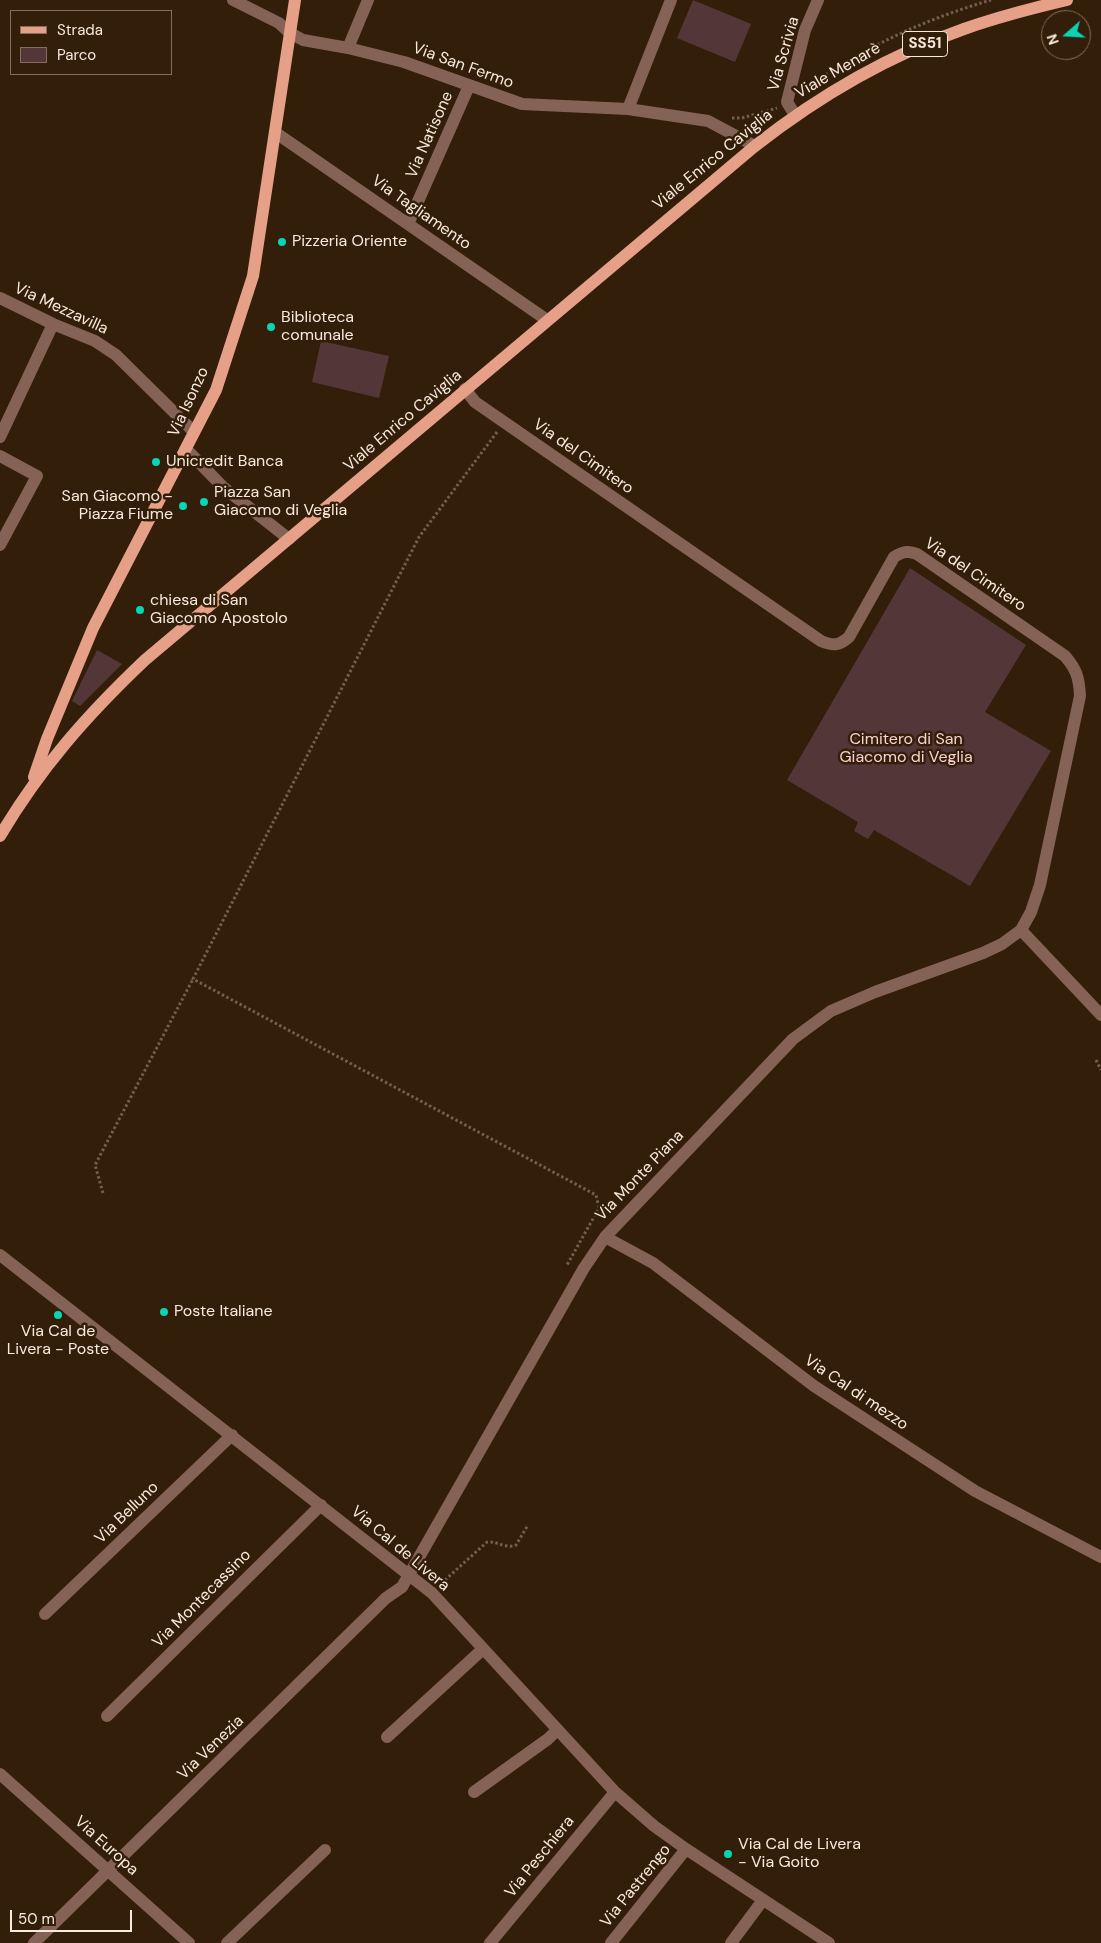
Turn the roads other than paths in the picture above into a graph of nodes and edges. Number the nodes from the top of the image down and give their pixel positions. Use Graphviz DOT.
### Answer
graph roads {
  1 [pos="233,0"];
  2 [pos="295,0"];
  3 [pos="368,0"];
  4 [pos="671,0"];
  5 [pos="818,0"];
  6 [pos="1067,0"];
  7 [pos="290,33"];
  8 [pos="348,48"];
  9 [pos="469,86"];
  10 [pos="628,109"];
  11 [pos="795,115"];
  12 [pos="276,133"];
  13 [pos="755,146"];
  14 [pos="408,224"];
  15 [pos="0,298"];
  16 [pos="547,320"];
  17 [pos="53,324"];
  18 [pos="465,389"];
  19 [pos="194,432"];
  20 [pos="0,437"];
  21 [pos="186,449"];
  22 [pos="0,456"];
  23 [pos="289,539"];
  24 [pos="0,545"];
  25 [pos="29,791"];
  26 [pos="4,820"];
  27 [pos="0,836"];
  28 [pos="1021,930"];
  29 [pos="1101,1015"];
  30 [pos="604,1237"];
  31 [pos="0,1255"];
  32 [pos="232,1435"];
  33 [pos="321,1505"];
  34 [pos="1101,1558"];
  35 [pos="410,1574"];
  36 [pos="45,1614"];
  37 [pos="483,1649"];
  38 [pos="107,1716"];
  39 [pos="557,1730"];
  40 [pos="387,1737"];
  41 [pos="0,1774"];
  42 [pos="474,1792"];
  43 [pos="616,1792"];
  44 [pos="686,1849"];
  45 [pos="325,1850"];
  46 [pos="109,1870"];
  47 [pos="762,1900"];
  48 [pos="34,1943"];
  49 [pos="189,1943"];
  50 [pos="227,1943"];
  51 [pos="490,1943"];
  52 [pos="611,1943"];
  53 [pos="731,1943"];
  54 [pos="829,1943"];
  1 -- 7 [label="street, Via San Fermo"];
  2 -- 7 [label="main road, Via Isonzo"];
  3 -- 8 [label="street"];
  4 -- 10 [label="street"];
  5 -- 11 [label="street, Via Scrivia"];
  6 -- 11 [label="main road, Viale Menarè / SS51"];
  7 -- 8 [label="street, Via San Fermo"];
  7 -- 12 [label="main road, Via Isonzo"];
  8 -- 9 [label="street, Via San Fermo"];
  9 -- 10 [label="street, Via San Fermo"];
  9 -- 14 [label="street, Via Natisone"];
  10 -- 13 [label="street, Via San Fermo"];
  11 -- 13 [label="main road, Viale Enrico Caviglia"];
  12 -- 14 [label="street, Via Tagliamento"];
  12 -- 19 [label="main road, Via Isonzo"];
  13 -- 16 [label="main road, Viale Enrico Caviglia"];
  14 -- 16 [label="street, Via Tagliamento"];
  15 -- 17 [label="street, Via Mezzavilla"];
  16 -- 18 [label="main road, Viale Enrico Caviglia"];
  17 -- 19 [label="street, Via Mezzavilla"];
  17 -- 20 [label="street"];
  18 -- 23 [label="main road, Viale Enrico Caviglia"];
  18 -- 28 [label="street, Via del Cimitero"];
  19 -- 21 [label="main road, Via Isonzo"];
  21 -- 23 [label="street"];
  21 -- 25 [label="main road, Via Isonzo"];
  22 -- 24 [label="street"];
  23 -- 25 [label="main road, Viale Enrico Caviglia"];
  25 -- 26 [label="main road"];
  26 -- 27 [label="main road"];
  28 -- 29 [label="street"];
  28 -- 30 [label="street, Via Monte Piana"];
  30 -- 34 [label="street, Via Cal di mezzo"];
  30 -- 35 [label="street, Via Monte Piana"];
  31 -- 32 [label="street, Via Cal de Livera"];
  32 -- 33 [label="street, Via Cal de Livera"];
  32 -- 36 [label="street, Via Belluno"];
  33 -- 35 [label="street, Via Cal de Livera"];
  33 -- 38 [label="street, Via Montecassino"];
  35 -- 37 [label="street, Via Cal de Livera"];
  35 -- 46 [label="street, Via Venezia"];
  37 -- 39 [label="street, Via Cal de Livera"];
  37 -- 40 [label="street"];
  39 -- 42 [label="street"];
  39 -- 43 [label="street, Via Cal de Livera"];
  41 -- 46 [label="street, Via Europa"];
  43 -- 44 [label="street, Via Cal de Livera"];
  43 -- 51 [label="street, Via Peschiera"];
  44 -- 47 [label="street, Via Cal de Livera"];
  44 -- 52 [label="street, Via Pastrengo"];
  45 -- 50 [label="street"];
  46 -- 48 [label="street, Via Venezia"];
  46 -- 49 [label="street, Via Europa"];
  47 -- 53 [label="street"];
  47 -- 54 [label="street, Via Cal de Livera"];
}
